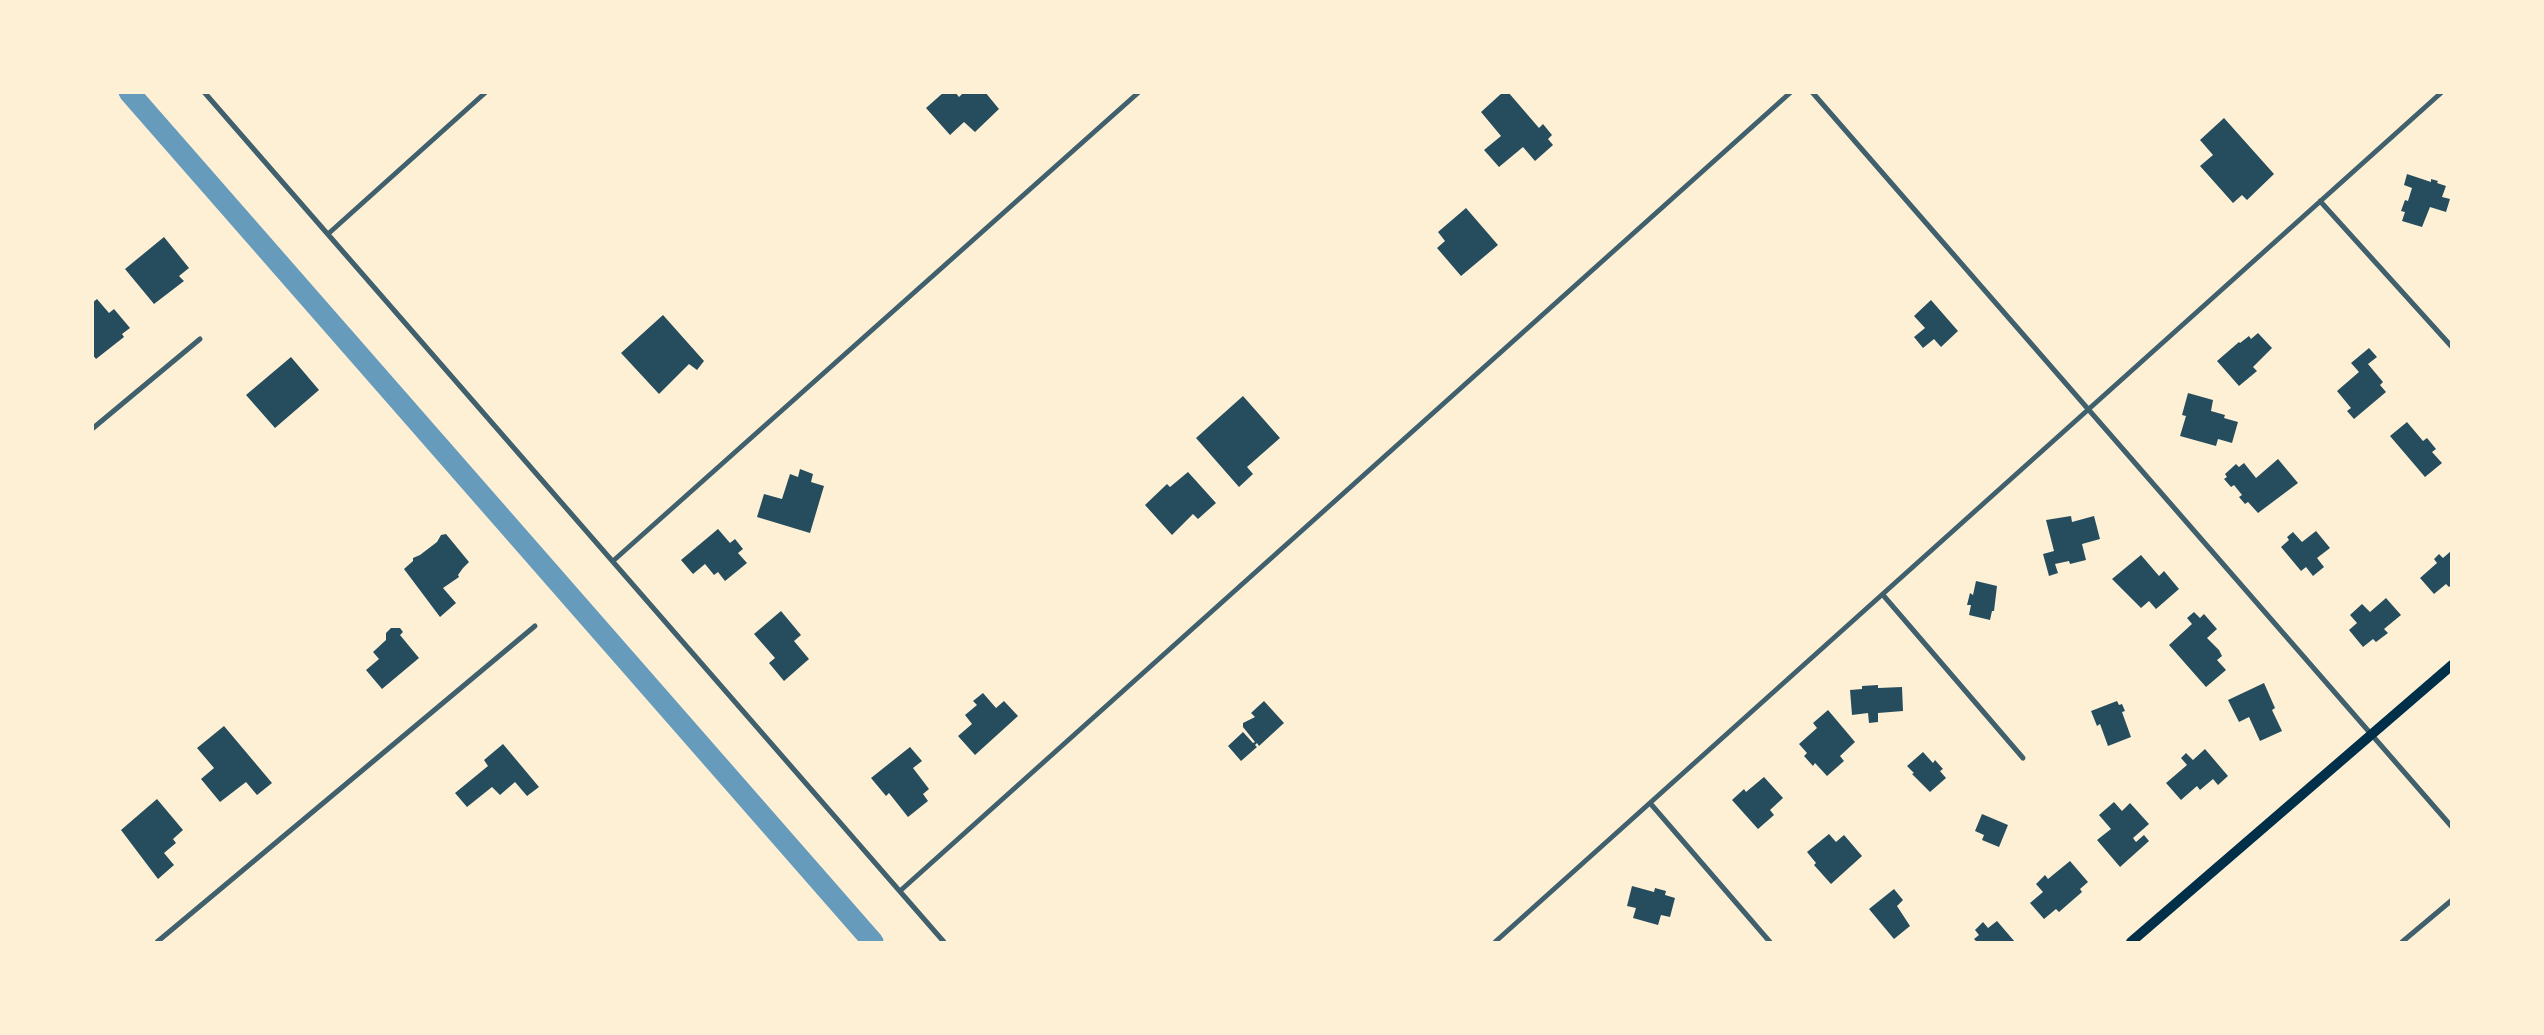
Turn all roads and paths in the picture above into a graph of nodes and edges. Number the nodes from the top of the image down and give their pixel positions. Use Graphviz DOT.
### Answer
graph roads {
  1 [pos="204,92"];
  2 [pos="486,92"];
  3 [pos="1139,92"];
  4 [pos="1791,92"];
  5 [pos="1812,92"];
  6 [pos="2442,92"];
  7 [pos="2320,201"];
  8 [pos="328,234"];
  9 [pos="200,338"];
  10 [pos="2452,348"];
  11 [pos="2089,410"];
  12 [pos="92,429"];
  13 [pos="613,561"];
  14 [pos="1882,595"];
  15 [pos="535,626"];
  16 [pos="2452,665"];
  17 [pos="2372,734"];
  18 [pos="2023,758"];
  19 [pos="1650,803"];
  20 [pos="2452,827"];
  21 [pos="900,891"];
  22 [pos="2452,900"];
  23 [pos="157,942"];
  24 [pos="944,942"];
  25 [pos="1495,942"];
  26 [pos="1770,942"];
  27 [pos="2131,942"];
  28 [pos="2402,942"];
  1 -- 8 [label="street"];
  2 -- 8 [label="street"];
  3 -- 13 [label="street"];
  4 -- 21 [label="street"];
  5 -- 11 [label="street"];
  6 -- 7 [label="street"];
  7 -- 10 [label="street"];
  7 -- 11 [label="street"];
  8 -- 13 [label="street"];
  9 -- 12 [label="street"];
  11 -- 14 [label="street"];
  11 -- 17 [label="street"];
  13 -- 21 [label="street"];
  14 -- 18 [label="street"];
  14 -- 19 [label="street"];
  15 -- 23 [label="street"];
  16 -- 17 [label="main road"];
  17 -- 20 [label="street"];
  17 -- 27 [label="main road"];
  19 -- 25 [label="street"];
  19 -- 26 [label="street"];
  21 -- 24 [label="street"];
  22 -- 28 [label="street"];
}
